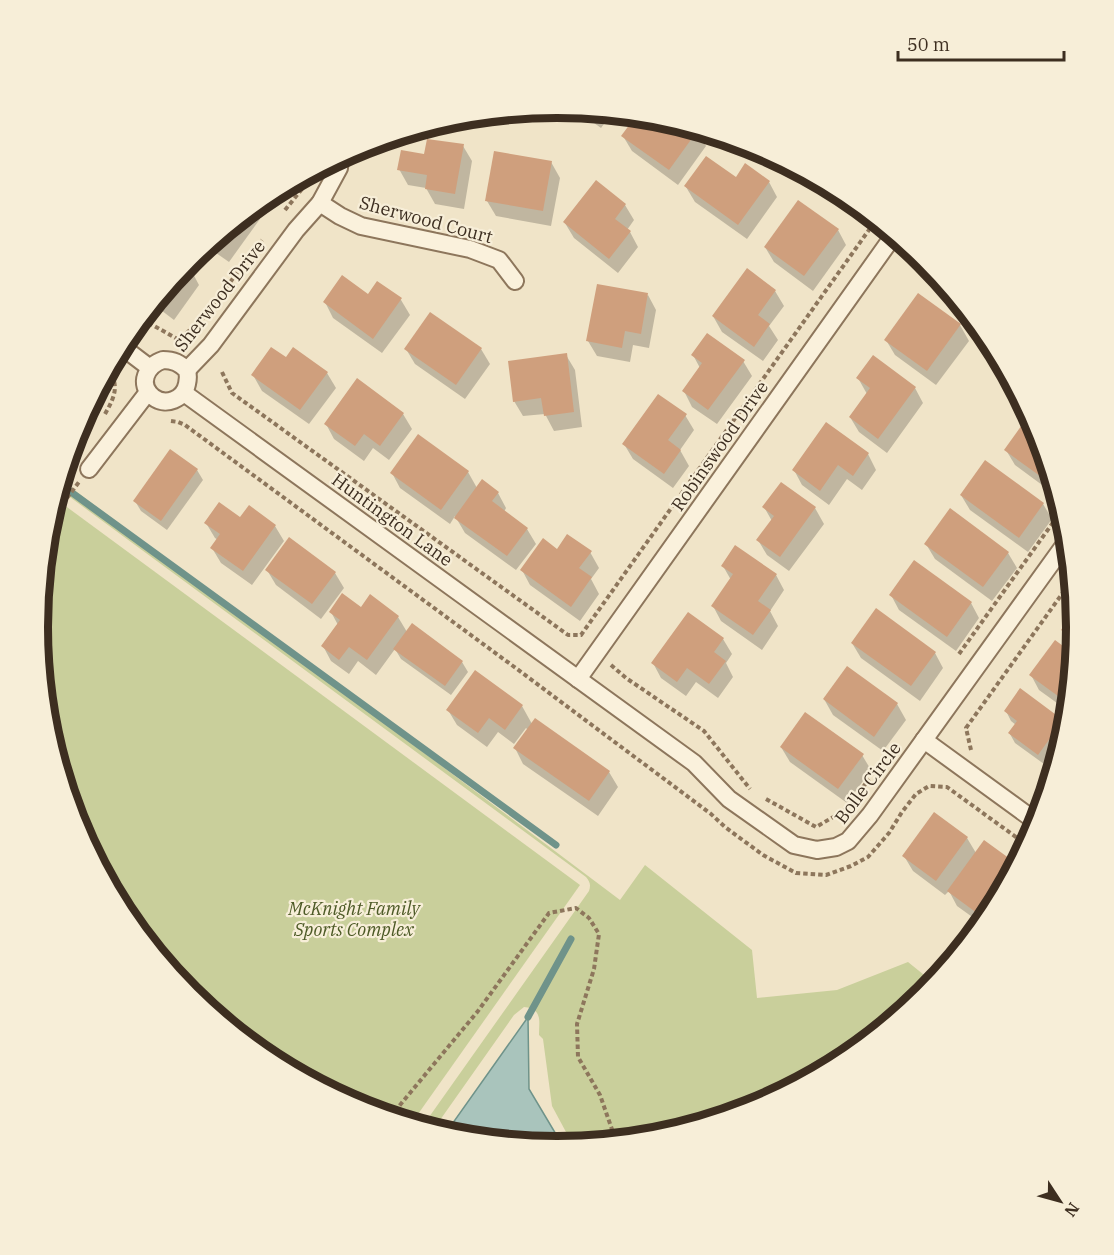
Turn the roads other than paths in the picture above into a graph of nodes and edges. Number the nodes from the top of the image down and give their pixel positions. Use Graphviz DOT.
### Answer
graph roads {
  1 [pos="339,168"];
  2 [pos="320,202"];
  3 [pos="889,242"];
  4 [pos="516,281"];
  5 [pos="129,352"];
  6 [pos="150,368"];
  7 [pos="187,370"];
  8 [pos="148,392"];
  9 [pos="184,393"];
  10 [pos="84,475"];
  11 [pos="1060,551"];
  12 [pos="578,679"];
  13 [pos="924,740"];
  14 [pos="1029,817"];
  1 -- 2 [label="street, Sherwood Drive"];
  2 -- 4 [label="street, Sherwood Court"];
  2 -- 7 [label="street, Sherwood Drive"];
  3 -- 12 [label="street, Robinswood Drive"];
  5 -- 6 [label="street"];
  6 -- 7 [label="street"];
  6 -- 8 [label="street"];
  7 -- 9 [label="street"];
  8 -- 9 [label="street"];
  8 -- 10 [label="street"];
  9 -- 12 [label="street, Huntington Lane"];
  11 -- 13 [label="street, Bolle Circle"];
  12 -- 13 [label="street, Bolle Circle"];
  13 -- 14 [label="street"];
}
